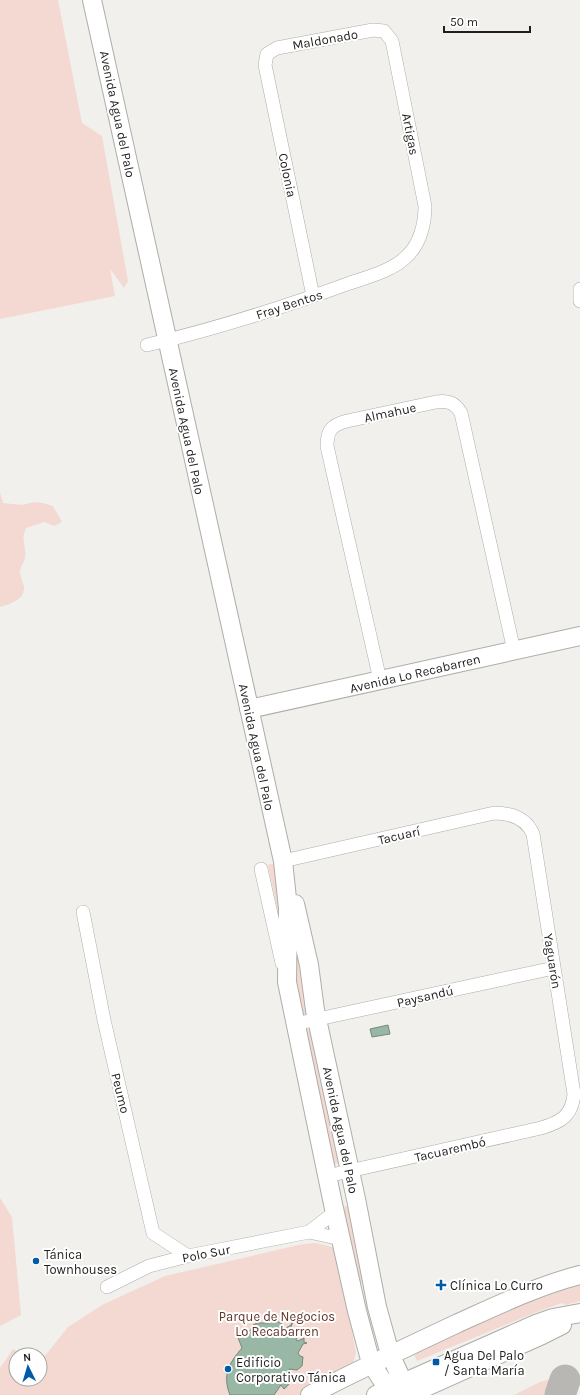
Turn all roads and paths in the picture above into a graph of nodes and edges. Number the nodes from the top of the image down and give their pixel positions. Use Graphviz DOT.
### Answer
graph roads {
  1 [pos="93,1"];
  2 [pos="384,31"];
  3 [pos="267,54"];
  4 [pos="418,240"];
  5 [pos="580,289"];
  6 [pos="313,296"];
  7 [pos="580,301"];
  8 [pos="168,340"];
  9 [pos="147,345"];
  10 [pos="580,636"];
  11 [pos="514,650"];
  12 [pos="380,680"];
  13 [pos="249,709"];
  14 [pos="516,817"];
  15 [pos="283,861"];
  16 [pos="261,869"];
  17 [pos="84,912"];
  18 [pos="554,968"];
  19 [pos="287,982"];
  20 [pos="317,1020"];
  21 [pos="295,1024"];
  22 [pos="569,1112"];
  23 [pos="350,1171"];
  24 [pos="327,1176"];
  25 [pos="356,1199"];
  26 [pos="334,1208"];
  27 [pos="309,1232"];
  28 [pos="341,1239"];
  29 [pos="188,1256"];
  30 [pos="580,1275"];
  31 [pos="107,1287"];
  32 [pos="373,1288"];
  33 [pos="353,1292"];
  34 [pos="580,1313"];
  35 [pos="390,1354"];
  36 [pos="371,1363"];
  37 [pos="398,1392"];
  38 [pos="310,1395"];
  39 [pos="368,1395"];
  1 -- 8 [label="street, Avenida Agua del Palo"];
  2 -- 3 [label="street, Maldonado"];
  2 -- 4 [label="street, Artigas"];
  3 -- 6 [label="street, Colonia"];
  4 -- 6 [label="street, Fray Bentos"];
  5 -- 7 [label="street"];
  6 -- 8 [label="street, Fray Bentos"];
  8 -- 9 [label="street, Fray Bentos"];
  8 -- 13 [label="street, Avenida Agua del Palo"];
  10 -- 11 [label="street, Avenida Lo Recabarren"];
  11 -- 12 [label="street, Avenida Lo Recabarren"];
  11 -- 12 [label="street, Almahue"];
  12 -- 13 [label="street, Avenida Lo Recabarren"];
  13 -- 15 [label="street, Avenida Agua del Palo"];
  14 -- 15 [label="street, Tacuarí"];
  14 -- 18 [label="street, Yaguarón"];
  15 -- 19 [label="street, Avenida Agua del Palo"];
  15 -- 20 [label="street, Avenida Agua del Palo"];
  16 -- 19 [label="street, Avenida Agua del Palo"];
  17 -- 29 [label="street, Peumo"];
  18 -- 20 [label="street, Paysandú"];
  18 -- 22 [label="street, Yaguarón"];
  19 -- 21 [label="street, Avenida Agua del Palo"];
  20 -- 21 [label="street, Paysandú"];
  20 -- 23 [label="street, Avenida Agua del Palo"];
  21 -- 24 [label="street, Avenida Agua del Palo"];
  22 -- 23 [label="street, Tacuarembó"];
  23 -- 24 [label="street, Tacuarembó"];
  23 -- 25 [label="street, Avenida Agua del Palo"];
  24 -- 26 [label="street, Avenida Agua del Palo"];
  25 -- 26 [label="street"];
  25 -- 32 [label="street, Avenida Agua del Palo"];
  26 -- 27 [label="street, Polo Sur"];
  26 -- 28 [label="street, Avenida Agua del Palo"];
  27 -- 28 [label="street, Polo Sur"];
  27 -- 29 [label="street, Polo Sur"];
  28 -- 33 [label="street, Avenida Agua del Palo"];
  29 -- 31 [label="street, Polo Sur"];
  30 -- 35 [label="street"];
  32 -- 33 [label="street"];
  32 -- 35 [label="street, Avenida Agua del Palo"];
  33 -- 36 [label="street, Avenida Agua del Palo"];
  34 -- 37 [label="street"];
  35 -- 36 [label="street"];
  35 -- 37 [label="street, Avenida Agua del Palo"];
  36 -- 37 [label="street, Avenida Agua del Palo"];
  36 -- 38 [label="street"];
  36 -- 39 [label="street"];
}
